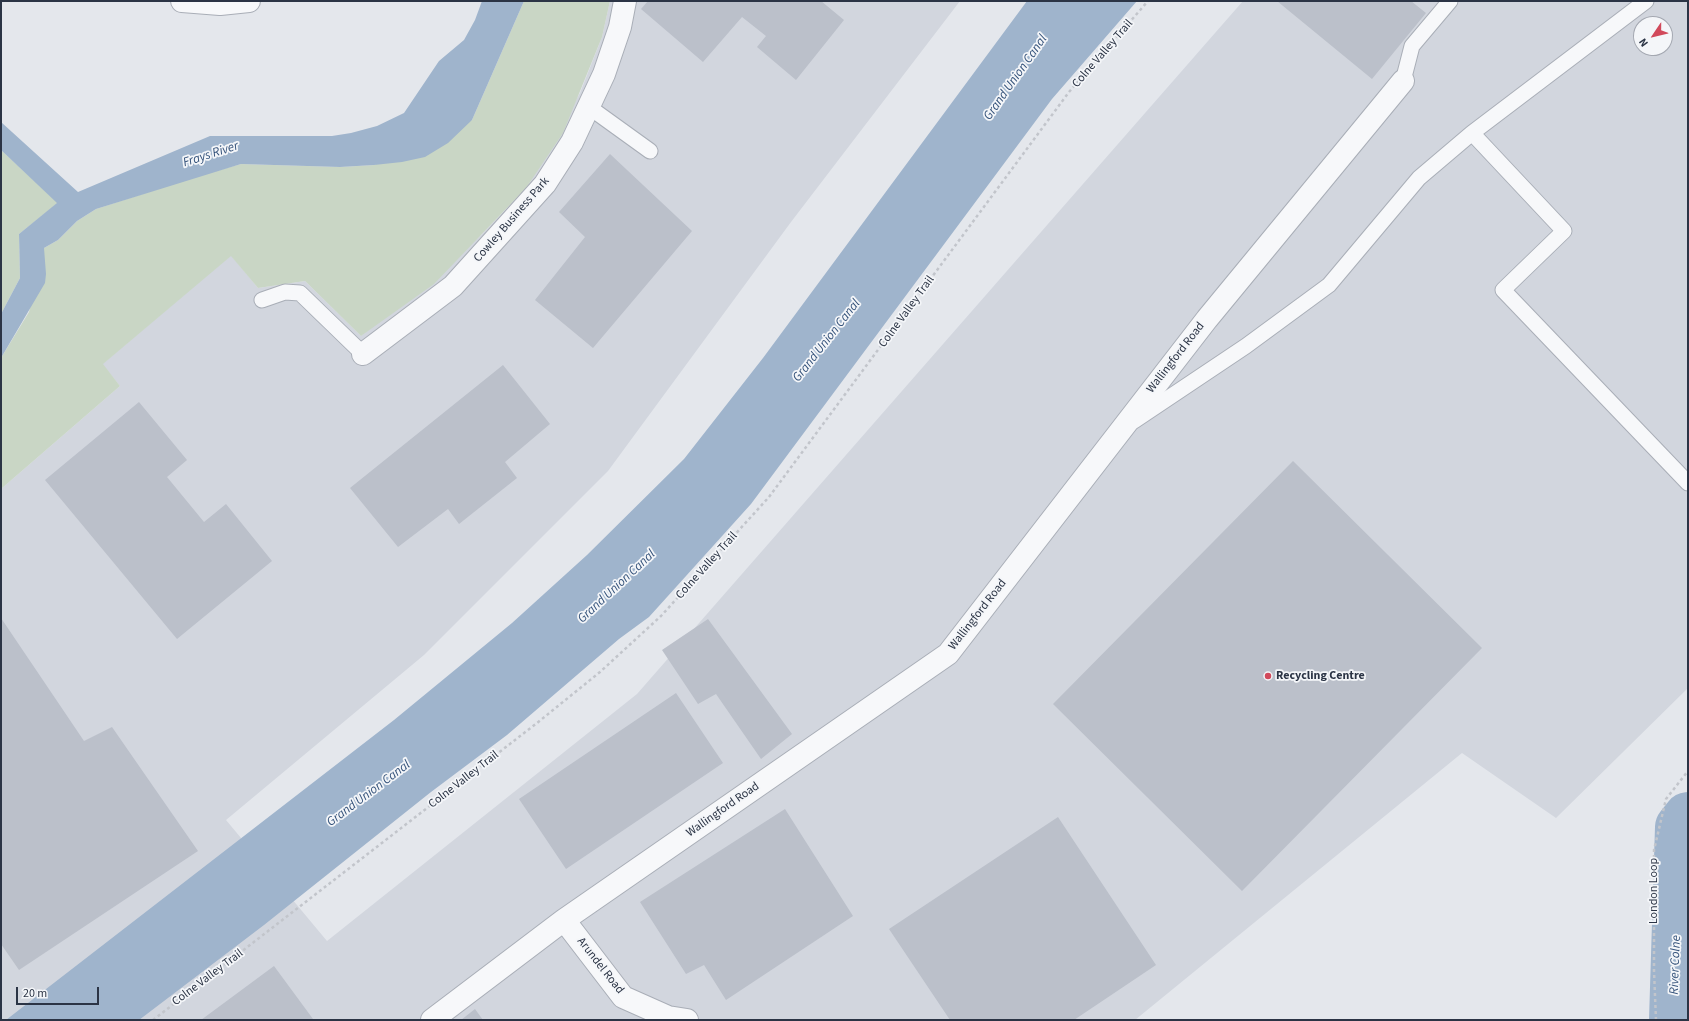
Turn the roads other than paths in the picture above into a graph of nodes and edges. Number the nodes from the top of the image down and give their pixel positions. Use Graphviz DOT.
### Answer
graph roads {
  1 [pos="182,1"];
  2 [pos="249,1"];
  3 [pos="625,1"];
  4 [pos="1450,1"];
  5 [pos="1646,1"];
  6 [pos="1403,81"];
  7 [pos="589,107"];
  8 [pos="1472,133"];
  9 [pos="650,151"];
  10 [pos="262,300"];
  11 [pos="363,354"];
  12 [pos="1121,430"];
  13 [pos="1688,483"];
  14 [pos="564,920"];
  15 [pos="432,1020"];
  16 [pos="687,1020"];
  1 -- 2 [label="street"];
  3 -- 7 [label="street, Cowley Business Park"];
  4 -- 6 [label="lane"];
  5 -- 8 [label="lane"];
  6 -- 12 [label="street, Wallingford Road"];
  7 -- 9 [label="lane"];
  7 -- 11 [label="street, Cowley Business Park"];
  8 -- 12 [label="lane"];
  8 -- 13 [label="lane"];
  10 -- 11 [label="lane"];
  12 -- 14 [label="street, Wallingford Road"];
  14 -- 15 [label="street, Wallingford Road"];
  14 -- 16 [label="street, Arundel Road"];
}
